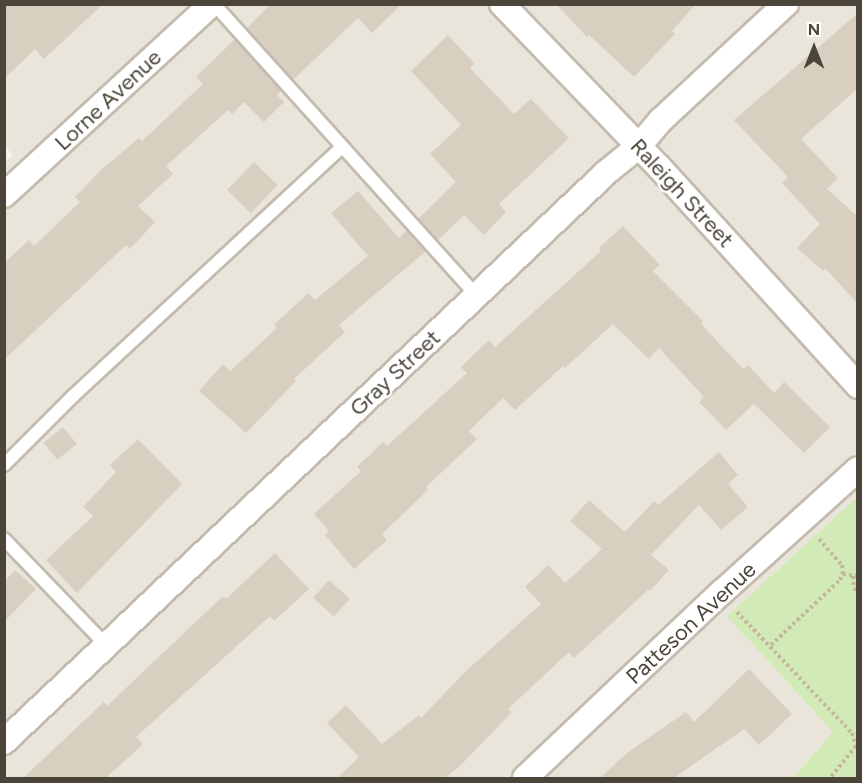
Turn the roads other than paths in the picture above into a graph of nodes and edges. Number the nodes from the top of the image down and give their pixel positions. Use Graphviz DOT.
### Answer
graph roads {
  1 [pos="213,4"];
  2 [pos="502,4"];
  3 [pos="779,7"];
  4 [pos="639,146"];
  5 [pos="342,147"];
  6 [pos="4,195"];
  7 [pos="477,296"];
  8 [pos="858,386"];
  9 [pos="4,465"];
  10 [pos="858,469"];
  11 [pos="4,538"];
  12 [pos="107,646"];
  13 [pos="4,742"];
  14 [pos="525,778"];
  1 -- 5 [label="lane"];
  1 -- 6 [label="street, Lorne Avenue"];
  2 -- 4 [label="street, Raleigh Street"];
  3 -- 4 [label="street, Gray Street"];
  4 -- 7 [label="street, Gray Street"];
  4 -- 8 [label="street, Raleigh Street"];
  5 -- 7 [label="lane"];
  5 -- 9 [label="lane"];
  7 -- 12 [label="street, Gray Street"];
  10 -- 14 [label="street, Patteson Avenue"];
  11 -- 12 [label="lane"];
  12 -- 13 [label="street, Gray Street"];
}
